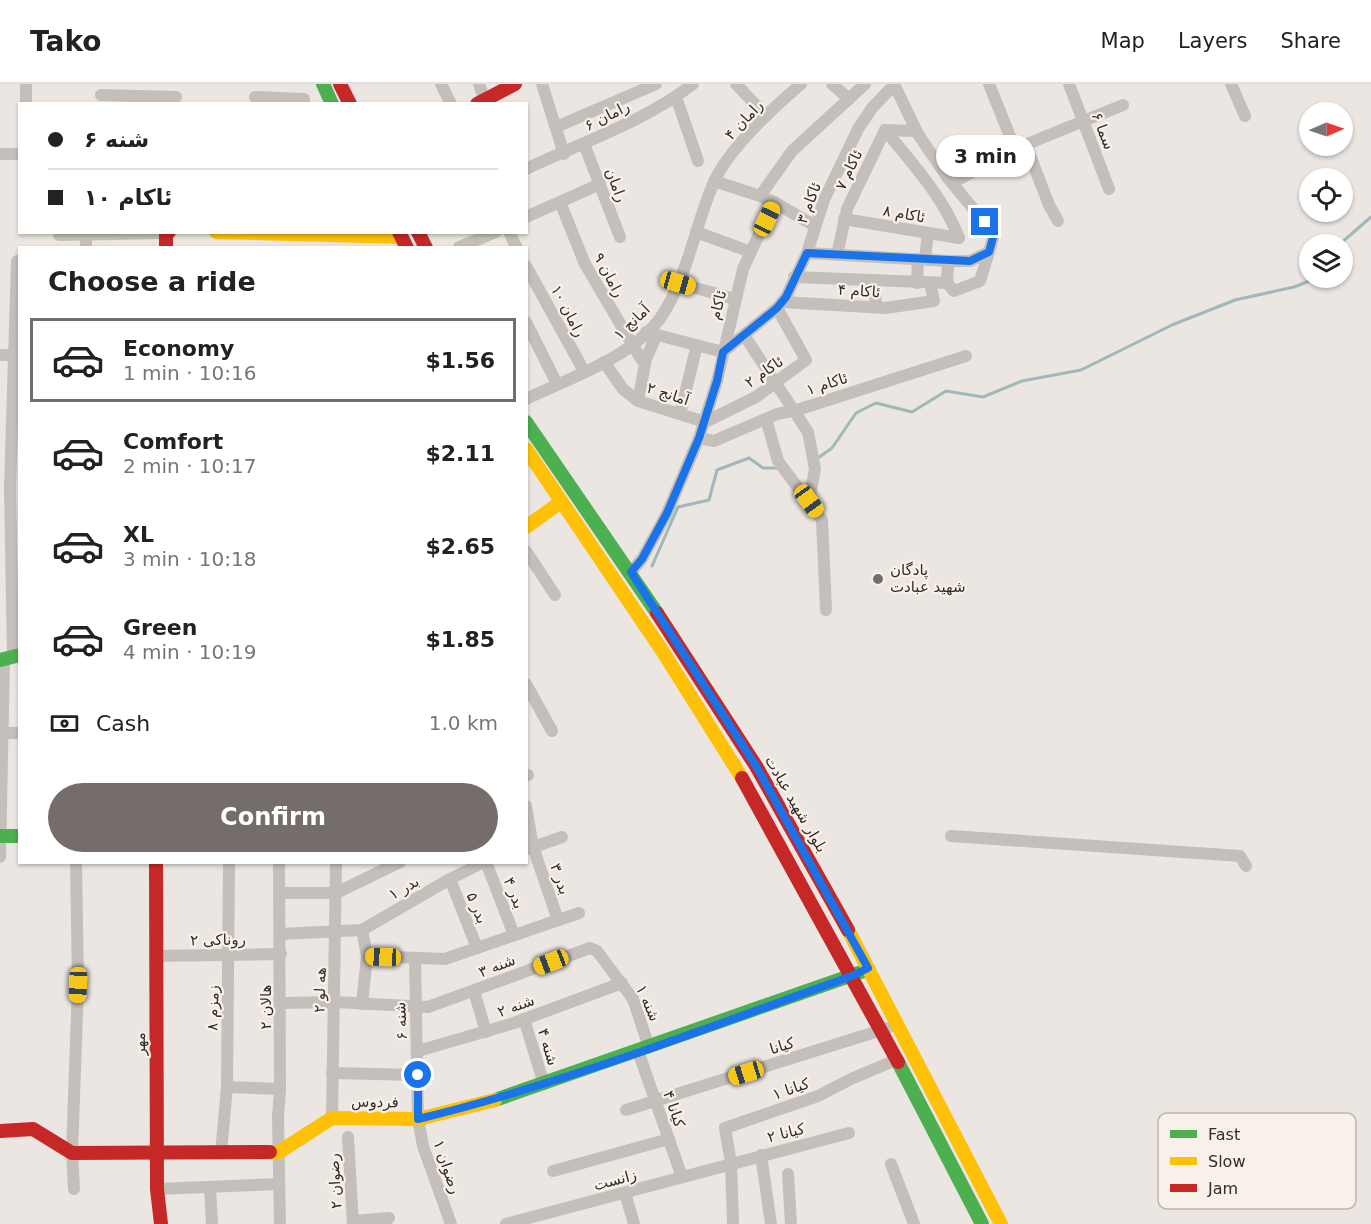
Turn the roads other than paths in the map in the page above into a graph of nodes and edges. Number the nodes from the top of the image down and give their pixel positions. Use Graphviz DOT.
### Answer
graph roads {
  1 [pos="27,84"];
  2 [pos="323,84"];
  3 [pos="340,84"];
  4 [pos="441,84"];
  5 [pos="479,84"];
  6 [pos="515,84"];
  7 [pos="543,84"];
  8 [pos="656,84"];
  9 [pos="693,84"];
  10 [pos="736,84"];
  11 [pos="801,84"];
  12 [pos="832,84"];
  13 [pos="865,84"];
  14 [pos="894,84"];
  15 [pos="988,84"];
  16 [pos="1069,84"];
  17 [pos="1231,84"];
  18 [pos="102,94"];
  19 [pos="176,95"];
  20 [pos="255,95"];
  21 [pos="676,97"];
  22 [pos="849,99"];
  23 [pos="304,101"];
  24 [pos="26,102"];
  25 [pos="331,102"];
  26 [pos="349,102"];
  27 [pos="450,102"];
  28 [pos="483,102"];
  29 [pos="1123,105"];
  30 [pos="766,116"];
  31 [pos="1245,116"];
  32 [pos="1083,123"];
  33 [pos="556,127"];
  34 [pos="885,130"];
  35 [pos="916,131"];
  36 [pos="584,144"];
  37 [pos="1021,147"];
  38 [pos="0,154"];
  39 [pos="18,154"];
  40 [pos="564,154"];
  41 [pos="698,160"];
  42 [pos="528,168"];
  43 [pos="714,181"];
  44 [pos="952,183"];
  45 [pos="600,184"];
  46 [pos="1109,189"];
  47 [pos="760,196"];
  48 [pos="560,202"];
  49 [pos="774,202"];
  50 [pos="528,216"];
  51 [pos="844,219"];
  52 [pos="1058,221"];
  53 [pos="815,226"];
  54 [pos="696,231"];
  55 [pos="928,233"];
  56 [pos="59,234"];
  57 [pos="86,234"];
  58 [pos="304,234"];
  59 [pos="491,234"];
  60 [pos="620,237"];
  61 [pos="167,238"];
  62 [pos="402,239"];
  63 [pos="86,246"];
  64 [pos="461,246"];
  65 [pos="751,252"];
  66 [pos="989,252"];
  67 [pos="807,253"];
  68 [pos="837,255"];
  69 [pos="922,259"];
  70 [pos="17,261"];
  71 [pos="948,261"];
  72 [pos="528,270"];
  73 [pos="794,278"];
  74 [pos="874,280"];
  75 [pos="678,283"];
  76 [pos="917,283"];
  77 [pos="930,283"];
  78 [pos="947,283"];
  79 [pos="735,299"];
  80 [pos="779,305"];
  81 [pos="876,306"];
  82 [pos="528,326"];
  83 [pos="651,334"];
  84 [pos="744,335"];
  85 [pos="17,341"];
  86 [pos="697,345"];
  87 [pos="632,346"];
  88 [pos="723,352"];
  89 [pos="0,355"];
  90 [pos="13,355"];
  91 [pos="966,356"];
  92 [pos="641,359"];
  93 [pos="604,362"];
  94 [pos="584,371"];
  95 [pos="16,378"];
  96 [pos="776,382"];
  97 [pos="557,384"];
  98 [pos="528,398"];
  99 [pos="638,401"];
  100 [pos="795,410"];
  101 [pos="680,414"];
  102 [pos="766,418"];
  103 [pos="705,422"];
  104 [pos="528,425"];
  105 [pos="699,438"];
  106 [pos="528,452"];
  107 [pos="10,487"];
  108 [pos="809,501"];
  109 [pos="561,502"];
  110 [pos="528,526"];
  111 [pos="528,555"];
  112 [pos="631,572"];
  113 [pos="555,595"];
  114 [pos="826,610"];
  115 [pos="9,658"];
  116 [pos="528,688"];
  117 [pos="552,731"];
  118 [pos="3,733"];
  119 [pos="18,734"];
  120 [pos="756,766"];
  121 [pos="740,775"];
  122 [pos="528,827"];
  123 [pos="0,836"];
  124 [pos="18,836"];
  125 [pos="951,836"];
  126 [pos="561,837"];
  127 [pos="530,848"];
  128 [pos="0,857"];
  129 [pos="76,864"];
  130 [pos="156,864"];
  131 [pos="228,864"];
  132 [pos="279,864"];
  133 [pos="336,864"];
  134 [pos="396,864"];
  135 [pos="481,864"];
  136 [pos="486,864"];
  137 [pos="1246,866"];
  138 [pos="450,879"];
  139 [pos="279,893"];
  140 [pos="336,893"];
  141 [pos="579,913"];
  142 [pos="558,920"];
  143 [pos="362,930"];
  144 [pos="337,932"];
  145 [pos="280,934"];
  146 [pos="514,935"];
  147 [pos="477,948"];
  148 [pos="590,948"];
  149 [pos="281,954"];
  150 [pos="229,955"];
  151 [pos="155,956"];
  152 [pos="367,956"];
  153 [pos="415,958"];
  154 [pos="868,968"];
  155 [pos="852,976"];
  156 [pos="622,983"];
  157 [pos="474,991"];
  158 [pos="335,1002"];
  159 [pos="281,1003"];
  160 [pos="362,1004"];
  161 [pos="414,1007"];
  162 [pos="524,1019"];
  163 [pos="897,1025"];
  164 [pos="883,1030"];
  165 [pos="486,1032"];
  166 [pos="644,1049"];
  167 [pos="418,1052"];
  168 [pos="898,1059"];
  169 [pos="332,1073"];
  170 [pos="418,1075"];
  171 [pos="544,1084"];
  172 [pos="227,1087"];
  173 [pos="280,1089"];
  174 [pos="656,1101"];
  175 [pos="626,1110"];
  176 [pos="332,1118"];
  177 [pos="418,1119"];
  178 [pos="0,1131"];
  179 [pos="849,1133"];
  180 [pos="348,1137"];
  181 [pos="669,1139"];
  182 [pos="279,1152"];
  183 [pos="72,1153"];
  184 [pos="221,1153"];
  185 [pos="157,1154"];
  186 [pos="761,1155"];
  187 [pos="731,1163"];
  188 [pos="891,1164"];
  189 [pos="553,1171"];
  190 [pos="788,1174"];
  191 [pos="682,1177"];
  192 [pos="279,1184"];
  193 [pos="210,1187"];
  194 [pos="157,1189"];
  195 [pos="74,1190"];
  196 [pos="625,1194"];
  197 [pos="389,1218"];
  198 [pos="353,1223"];
  199 [pos="161,1224"];
  200 [pos="213,1224"];
  201 [pos="280,1224"];
  202 [pos="451,1224"];
  203 [pos="506,1224"];
  204 [pos="634,1224"];
  205 [pos="733,1224"];
  206 [pos="771,1224"];
  207 [pos="791,1224"];
  208 [pos="914,1224"];
  209 [pos="982,1224"];
  210 [pos="1001,1224"];
  1 -- 24 [label="street"];
  2 -- 25 [label="main road"];
  3 -- 26 [label="main road"];
  4 -- 27 [label="street"];
  5 -- 28 [label="street"];
  6 -- 28 [label="main road"];
  7 -- 33 [label="street"];
  8 -- 33 [label="street"];
  9 -- 21 [label="street, رامان ۶"];
  10 -- 30 [label="street"];
  11 -- 30 [label="street, رامان ۴"];
  12 -- 22 [label="street"];
  13 -- 22 [label="street"];
  14 -- 35 [label="street"];
  14 -- 53 [label="street, ئاکام ۳"];
  15 -- 37 [label="street"];
  16 -- 32 [label="street, سما ۶"];
  17 -- 31 [label="street"];
  18 -- 19 [label="street"];
  20 -- 23 [label="street"];
  21 -- 36 [label="street, رامان ۶"];
  21 -- 41 [label="street"];
  22 -- 47 [label="street"];
  29 -- 32 [label="street"];
  30 -- 43 [label="street, رامان ۴"];
  32 -- 37 [label="street"];
  32 -- 46 [label="street, سما ۶"];
  33 -- 40 [label="street"];
  34 -- 35 [label="street"];
  34 -- 51 [label="street, ئاکام ۷"];
  34 -- 55 [label="street, ئاکام ۸"];
  35 -- 44 [label="street"];
  36 -- 40 [label="street, رامان ۶"];
  36 -- 45 [label="street, رامان"];
  37 -- 44 [label="street"];
  37 -- 52 [label="street"];
  38 -- 39 [label="street"];
  40 -- 42 [label="street, رامان ۶"];
  43 -- 47 [label="street"];
  43 -- 54 [label="street, آمانج ۱"];
  44 -- 66 [label="street"];
  45 -- 48 [label="street"];
  45 -- 60 [label="street, رامان"];
  47 -- 49 [label="street"];
  48 -- 50 [label="street"];
  48 -- 87 [label="street, رامان ۹"];
  49 -- 53 [label="street"];
  49 -- 65 [label="street, ئاکام"];
  51 -- 55 [label="street, ئاکام ۸"];
  51 -- 68 [label="street, ئاکام ۷"];
  53 -- 67 [label="street, ئاکام ۳"];
  54 -- 65 [label="street"];
  54 -- 75 [label="street, آمانج ۱"];
  55 -- 69 [label="street"];
  56 -- 57 [label="street"];
  57 -- 61 [label="street"];
  57 -- 63 [label="street"];
  58 -- 62 [label="main road"];
  59 -- 64 [label="street"];
  65 -- 79 [label="street, ئاکام"];
  66 -- 71 [label="street"];
  66 -- 78 [label="street"];
  67 -- 68 [label="street"];
  67 -- 73 [label="street, ئاکام ۳"];
  68 -- 69 [label="street"];
  69 -- 71 [label="street"];
  69 -- 76 [label="street"];
  70 -- 85 [label="street"];
  71 -- 78 [label="street"];
  72 -- 94 [label="street, رامان ۱۰"];
  73 -- 74 [label="street"];
  73 -- 80 [label="street, ئاکام ۳"];
  74 -- 76 [label="street"];
  74 -- 81 [label="street"];
  75 -- 79 [label="street"];
  75 -- 83 [label="street, آمانج ۱"];
  76 -- 77 [label="street"];
  77 -- 78 [label="street"];
  77 -- 81 [label="street, ئاکام ۴"];
  79 -- 88 [label="street, ئاکام"];
  80 -- 81 [label="street, ئاکام ۴"];
  80 -- 84 [label="street, ئاکام ۳"];
  80 -- 96 [label="street, ئاکام ۲"];
  82 -- 97 [label="street"];
  83 -- 86 [label="street"];
  83 -- 87 [label="street, آمانج ۱"];
  83 -- 99 [label="street"];
  84 -- 88 [label="street, ئاکام ۳"];
  84 -- 96 [label="street"];
  85 -- 90 [label="street"];
  86 -- 88 [label="street"];
  86 -- 101 [label="street"];
  87 -- 92 [label="street, رامان ۹"];
  87 -- 93 [label="street, آمانج ۱"];
  88 -- 103 [label="street, ئاکام"];
  89 -- 90 [label="street"];
  90 -- 95 [label="street"];
  91 -- 100 [label="street, ئاکام ۱"];
  93 -- 94 [label="street, آمانج ۱"];
  93 -- 99 [label="street, آمانج ۲"];
  94 -- 97 [label="street, آمانج ۱"];
  95 -- 107 [label="street"];
  96 -- 100 [label="street"];
  96 -- 103 [label="street, ئاکام ۲"];
  97 -- 98 [label="street, آمانج ۱"];
  99 -- 101 [label="street, آمانج ۲"];
  100 -- 102 [label="street, ئاکام ۱"];
  100 -- 108 [label="street"];
  101 -- 103 [label="street, آمانج ۲"];
  102 -- 105 [label="street, ئاکام ۱"];
  102 -- 108 [label="street"];
  103 -- 105 [label="street, ئاکام"];
  104 -- 112 [label="main road, بلوار شهید عبادت"];
  105 -- 112 [label="street, ئاکام"];
  106 -- 109 [label="main road"];
  107 -- 115 [label="street"];
  108 -- 114 [label="street"];
  109 -- 110 [label="main road"];
  109 -- 121 [label="main road"];
  111 -- 113 [label="street"];
  112 -- 120 [label="main road, بلوار شهید عبادت"];
  115 -- 118 [label="street"];
  116 -- 117 [label="street"];
  118 -- 119 [label="street"];
  118 -- 123 [label="street"];
  120 -- 121 [label="main road"];
  120 -- 154 [label="main road, بلوار شهید عبادت"];
  121 -- 155 [label="main road"];
  122 -- 127 [label="street, بدر ۳"];
  123 -- 124 [label="main road"];
  123 -- 128 [label="street"];
  125 -- 137 [label="street"];
  126 -- 127 [label="street"];
  127 -- 142 [label="street, بدر ۳"];
  129 -- 183 [label="street"];
  130 -- 151 [label="main road, مهر"];
  131 -- 150 [label="street, زمزم ۸"];
  132 -- 139 [label="street, هالان ۲"];
  133 -- 140 [label="street, هه لو ۲"];
  134 -- 140 [label="street"];
  135 -- 138 [label="street, بدر ۱"];
  136 -- 146 [label="street, بدر ۴"];
  138 -- 143 [label="street, بدر ۱"];
  138 -- 147 [label="street, بدر ۵"];
  139 -- 140 [label="street"];
  139 -- 145 [label="street, هالان ۲"];
  140 -- 144 [label="street, هه لو ۲"];
  141 -- 142 [label="street"];
  142 -- 146 [label="street"];
  143 -- 144 [label="street, بدر ۱"];
  143 -- 152 [label="street"];
  144 -- 145 [label="street, بدر ۱"];
  144 -- 158 [label="street, هه لو ۲"];
  145 -- 149 [label="street, هالان ۲"];
  146 -- 147 [label="street"];
  147 -- 153 [label="street"];
  148 -- 156 [label="street, شنه ۱"];
  148 -- 157 [label="street, شنه ۳"];
  149 -- 150 [label="street, روناکی ۲"];
  149 -- 159 [label="street, هالان ۲"];
  150 -- 151 [label="street, روناکی ۲"];
  150 -- 172 [label="street, زمزم ۸"];
  151 -- 185 [label="main road, مهر"];
  152 -- 153 [label="street"];
  152 -- 160 [label="street"];
  153 -- 161 [label="street, شنه ۶"];
  154 -- 155 [label="main road, فردوس"];
  154 -- 163 [label="main road, بلوار شهید عبادت"];
  155 -- 164 [label="main road"];
  155 -- 166 [label="main road, فردوس"];
  156 -- 162 [label="street, شنه ۲"];
  156 -- 166 [label="street, شنه ۱"];
  157 -- 161 [label="street, شنه ۳"];
  157 -- 165 [label="street"];
  158 -- 159 [label="street, شنه ۳"];
  158 -- 160 [label="street, شنه ۳"];
  158 -- 169 [label="street, هه لو ۲"];
  159 -- 173 [label="street, هالان ۲"];
  160 -- 161 [label="street, شنه ۳"];
  161 -- 167 [label="street, شنه ۶"];
  162 -- 165 [label="street, شنه ۲"];
  162 -- 171 [label="street, شنه ۴"];
  163 -- 164 [label="street, کیانا"];
  163 -- 210 [label="main road, بلوار شهید عبادت"];
  164 -- 168 [label="main road"];
  164 -- 174 [label="street, کیانا"];
  165 -- 167 [label="street, شنه ۲"];
  166 -- 171 [label="main road, فردوس"];
  166 -- 174 [label="street, کیانا ۴"];
  167 -- 170 [label="street, شنه ۶"];
  168 -- 187 [label="street, کیانا ۱"];
  168 -- 209 [label="main road"];
  169 -- 170 [label="street"];
  169 -- 176 [label="street, هه لو ۲"];
  170 -- 177 [label="street, شنه ۶"];
  171 -- 177 [label="main road, فردوس"];
  172 -- 173 [label="street"];
  172 -- 184 [label="street, زمزم ۸"];
  173 -- 182 [label="street, هالان ۲"];
  174 -- 175 [label="street, کیانا"];
  174 -- 181 [label="street, کیانا ۴"];
  176 -- 177 [label="main road, فردوس"];
  176 -- 182 [label="main road, فردوس"];
  177 -- 202 [label="street, رضوان ۱"];
  178 -- 183 [label="main road"];
  179 -- 186 [label="street, کیانا ۲"];
  180 -- 198 [label="street, رضوان ۲"];
  181 -- 189 [label="street"];
  181 -- 191 [label="street, کیانا ۴"];
  182 -- 184 [label="main road"];
  182 -- 192 [label="street, هالان ۲"];
  183 -- 185 [label="main road"];
  183 -- 195 [label="street"];
  184 -- 185 [label="main road"];
  185 -- 194 [label="main road, مهر"];
  186 -- 187 [label="street, کیانا ۲"];
  186 -- 206 [label="street"];
  187 -- 191 [label="street, زانست"];
  187 -- 205 [label="street"];
  188 -- 208 [label="street"];
  190 -- 207 [label="street"];
  191 -- 196 [label="street, زانست"];
  192 -- 193 [label="street"];
  192 -- 201 [label="street, هالان ۲"];
  193 -- 194 [label="street"];
  193 -- 200 [label="street"];
  194 -- 199 [label="main road, مهر"];
  196 -- 203 [label="street, زانست"];
  196 -- 204 [label="street"];
  197 -- 198 [label="street"];
}
